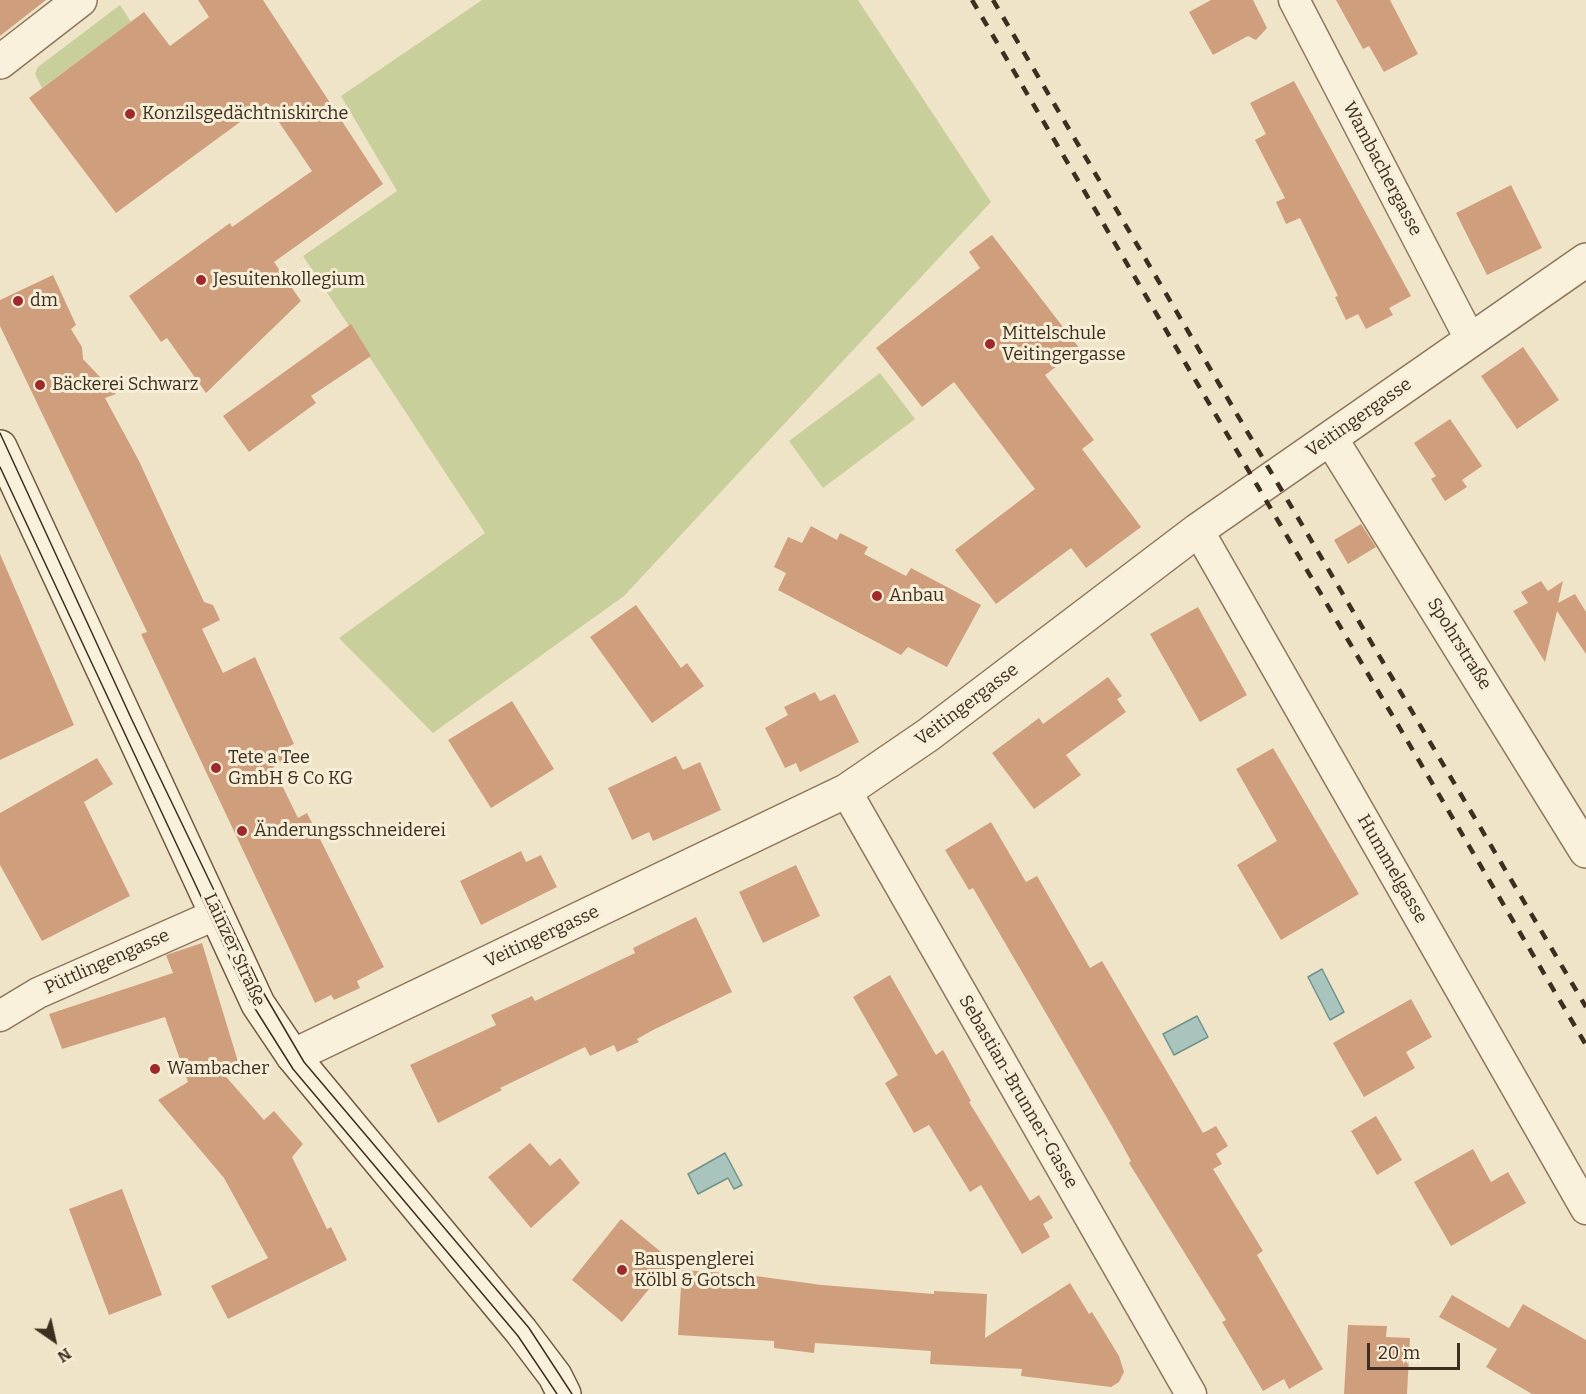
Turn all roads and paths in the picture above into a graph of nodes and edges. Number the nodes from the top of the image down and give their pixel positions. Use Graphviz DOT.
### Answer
graph roads {
  1 [pos="80,0"];
  2 [pos="1294,0"];
  3 [pos="0,62"];
  4 [pos="1586,260"];
  5 [pos="1470,339"];
  6 [pos="1331,439"];
  7 [pos="0,447"];
  8 [pos="1198,530"];
  9 [pos="846,791"];
  10 [pos="1586,850"];
  11 [pos="217,914"];
  12 [pos="0,1016"];
  13 [pos="293,1056"];
  14 [pos="1586,1209"];
  15 [pos="564,1394"];
  16 [pos="1191,1394"];
  1 -- 3 [label="street"];
  2 -- 5 [label="street, Wambachergasse"];
  4 -- 5 [label="street, Veitingergasse"];
  5 -- 6 [label="street, Veitingergasse"];
  6 -- 8 [label="street, Veitingergasse"];
  6 -- 10 [label="street, Spohrstraße"];
  7 -- 11 [label="street, Lainzer Straße"];
  8 -- 9 [label="street, Veitingergasse"];
  8 -- 14 [label="street, Hummelgasse"];
  9 -- 13 [label="street, Veitingergasse"];
  9 -- 16 [label="street, Sebastian-Brunner-Gasse"];
  11 -- 12 [label="street, Püttlingengasse"];
  11 -- 13 [label="street, Lainzer Straße"];
  13 -- 15 [label="street, Lainzer Straße"];
}
